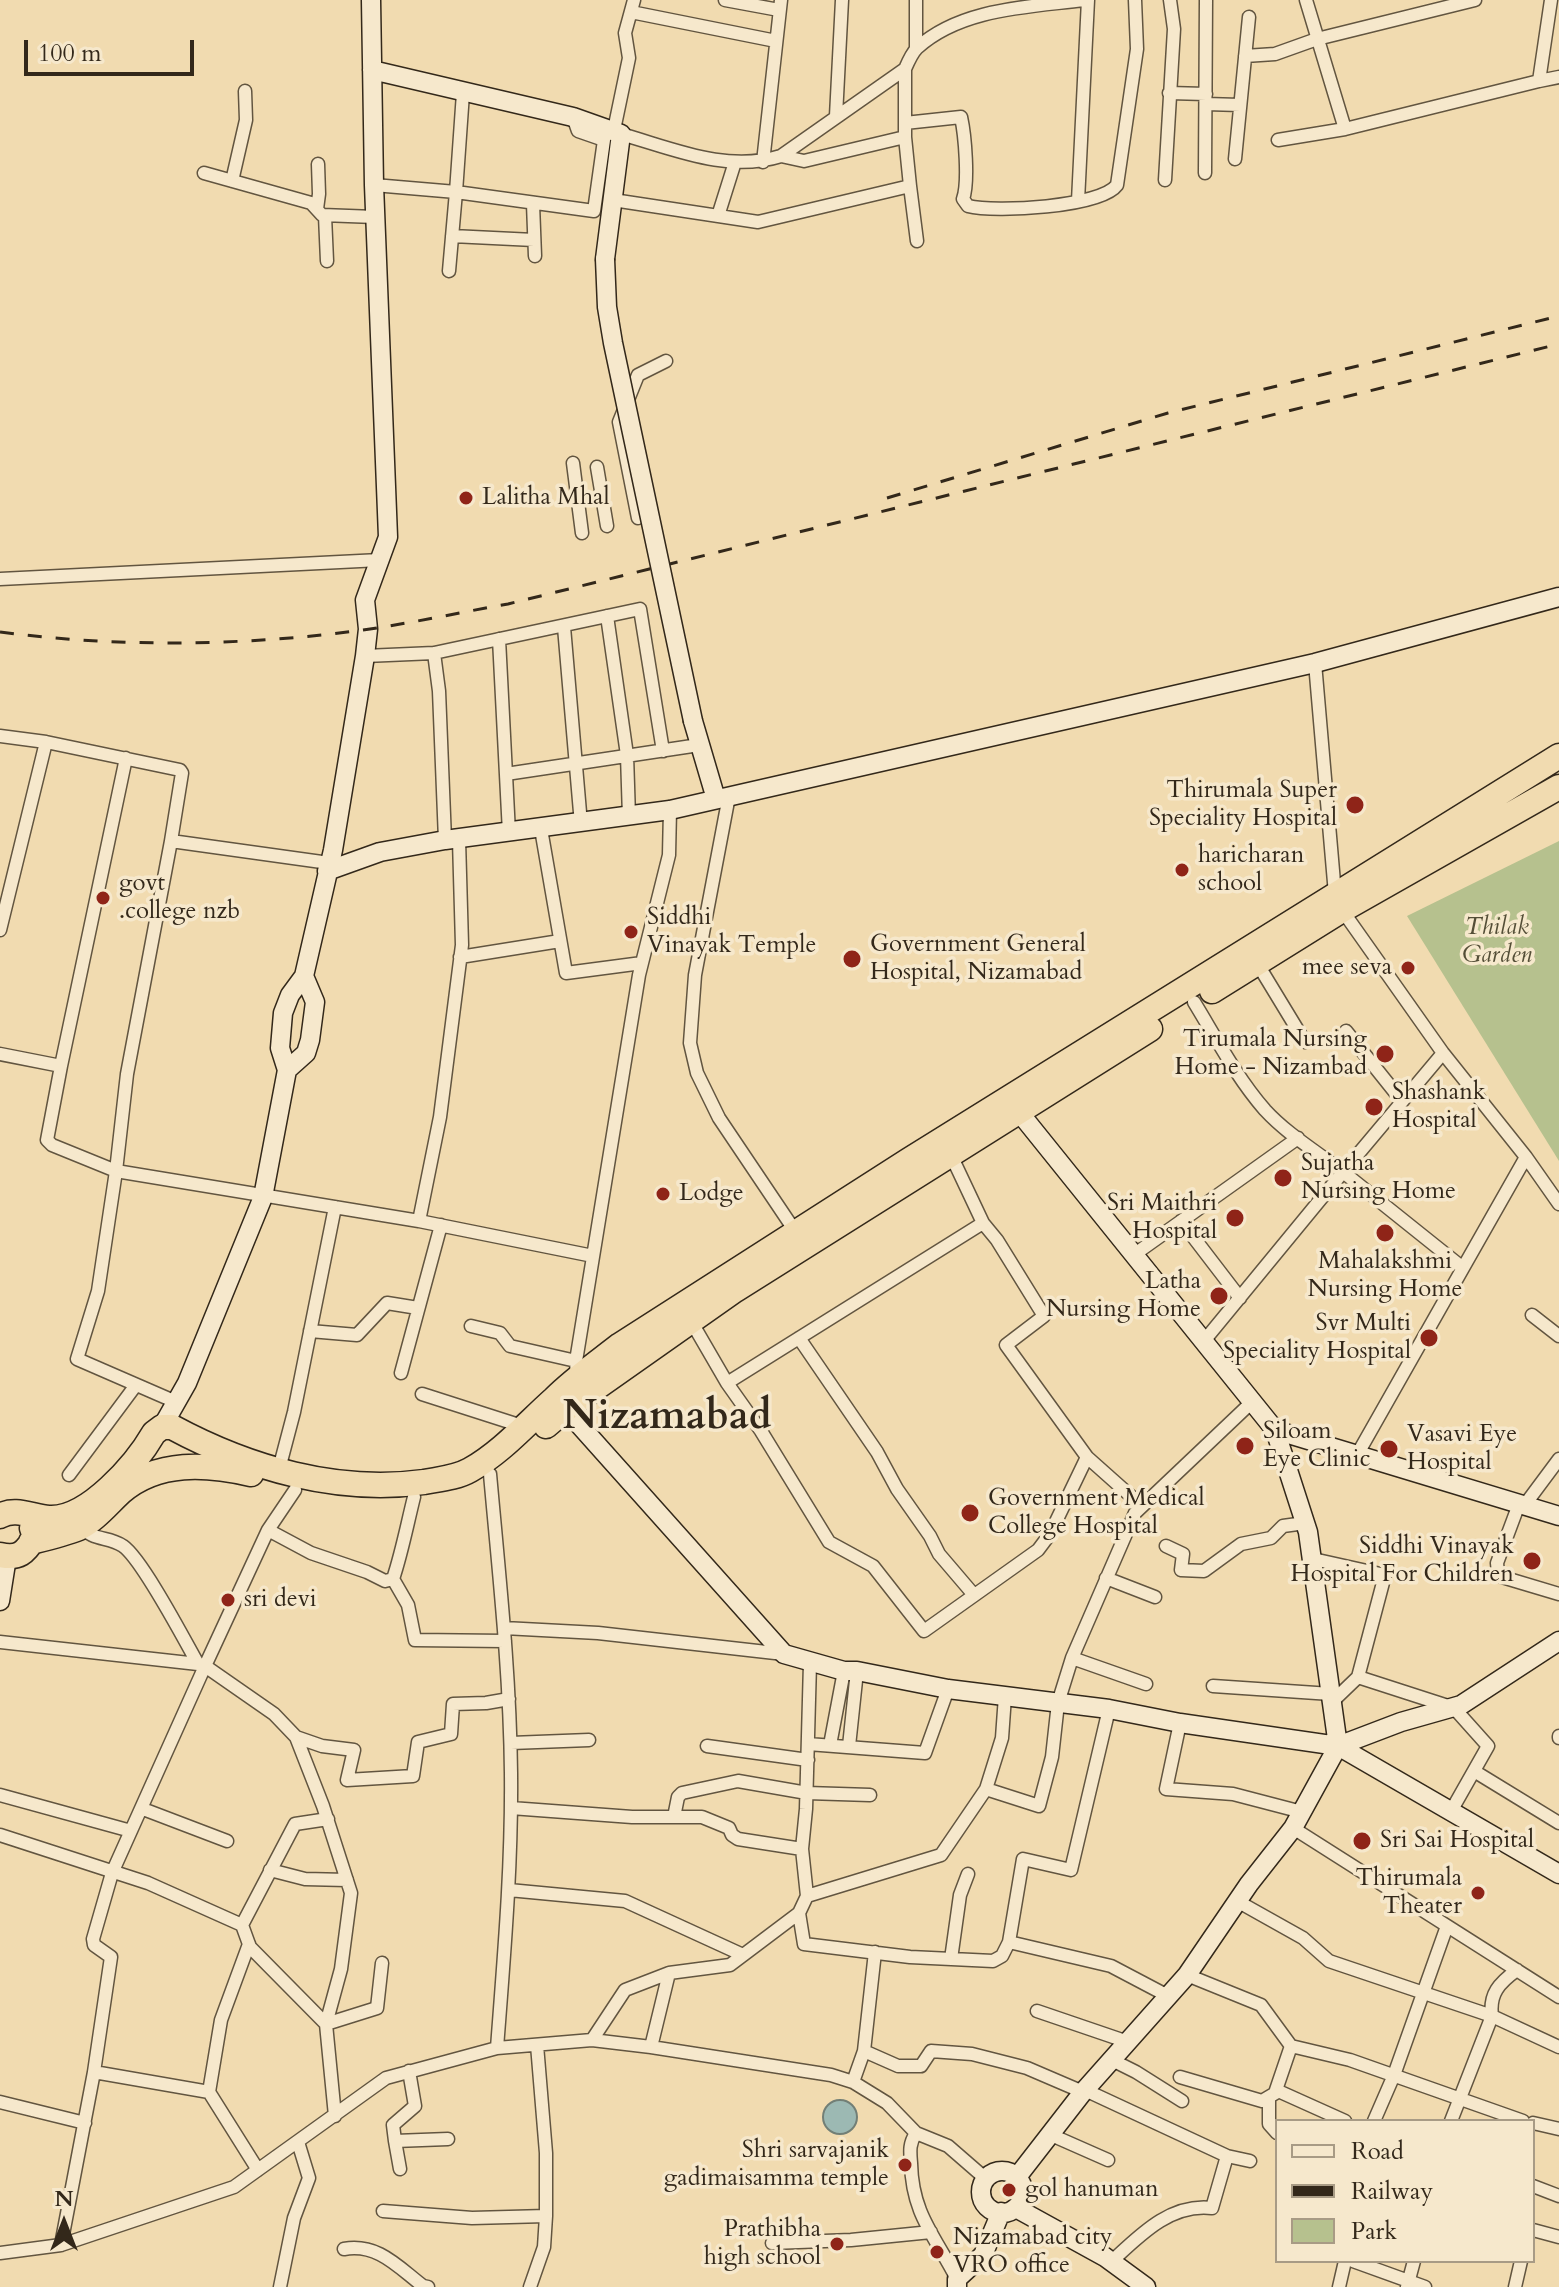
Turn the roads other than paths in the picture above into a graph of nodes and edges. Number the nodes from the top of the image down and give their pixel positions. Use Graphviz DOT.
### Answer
graph roads {
  1 [pos="371,0"];
  2 [pos="725,0"];
  3 [pos="842,0"];
  4 [pos="916,0"];
  5 [pos="1086,0"];
  6 [pos="1135,0"];
  7 [pos="1170,0"];
  8 [pos="1206,0"];
  9 [pos="1306,0"];
  10 [pos="1475,0"];
  11 [pos="1551,0"];
  12 [pos="780,5"];
  13 [pos="633,6"];
  14 [pos="1249,17"];
  15 [pos="1553,28"];
  16 [pos="1317,39"];
  17 [pos="776,41"];
  18 [pos="916,49"];
  19 [pos="1245,56"];
  20 [pos="905,69"];
  21 [pos="372,70"];
  22 [pos="1559,77"];
  23 [pos="1539,81"];
  24 [pos="245,91"];
  25 [pos="463,93"];
  26 [pos="1169,93"];
  27 [pos="1206,99"];
  28 [pos="1240,105"];
  29 [pos="836,116"];
  30 [pos="573,117"];
  31 [pos="1345,129"];
  32 [pos="905,130"];
  33 [pos="618,132"];
  34 [pos="1278,140"];
  35 [pos="781,156"];
  36 [pos="1235,159"];
  37 [pos="735,162"];
  38 [pos="763,162"];
  39 [pos="318,164"];
  40 [pos="204,173"];
  41 [pos="1205,173"];
  42 [pos="1165,180"];
  43 [pos="232,181"];
  44 [pos="374,185"];
  45 [pos="910,186"];
  46 [pos="456,192"];
  47 [pos="613,200"];
  48 [pos="1078,201"];
  49 [pos="533,204"];
  50 [pos="321,213"];
  51 [pos="718,216"];
  52 [pos="375,217"];
  53 [pos="452,236"];
  54 [pos="534,240"];
  55 [pos="917,241"];
  56 [pos="535,256"];
  57 [pos="327,261"];
  58 [pos="449,271"];
  59 [pos="666,361"];
  60 [pos="573,463"];
  61 [pos="597,467"];
  62 [pos="638,518"];
  63 [pos="607,526"];
  64 [pos="582,533"];
  65 [pos="380,560"];
  66 [pos="0,579"];
  67 [pos="1559,597"];
  68 [pos="607,616"];
  69 [pos="564,627"];
  70 [pos="499,639"];
  71 [pos="434,653"];
  72 [pos="365,656"];
  73 [pos="1315,663"];
  74 [pos="0,736"];
  75 [pos="46,742"];
  76 [pos="699,745"];
  77 [pos="663,751"];
  78 [pos="627,755"];
  79 [pos="1559,756"];
  80 [pos="126,758"];
  81 [pos="576,763"];
  82 [pos="506,774"];
  83 [pos="1559,787"];
  84 [pos="723,798"];
  85 [pos="670,810"];
  86 [pos="629,817"];
  87 [pos="581,824"];
  88 [pos="541,829"];
  89 [pos="509,833"];
  90 [pos="452,840"];
  91 [pos="171,841"];
  92 [pos="328,867"];
  93 [pos="0,878"];
  94 [pos="13,882"];
  95 [pos="1338,902"];
  96 [pos="0,929"];
  97 [pos="560,941"];
  98 [pos="460,957"];
  99 [pos="642,963"];
  100 [pos="1257,963"];
  101 [pos="304,976"];
  102 [pos="1194,1002"];
  103 [pos="1346,1031"];
  104 [pos="1305,1042"];
  105 [pos="1443,1053"];
  106 [pos="0,1054"];
  107 [pos="61,1066"];
  108 [pos="287,1070"];
  109 [pos="1402,1101"];
  110 [pos="1019,1112"];
  111 [pos="1298,1138"];
  112 [pos="950,1153"];
  113 [pos="1526,1157"];
  114 [pos="116,1171"];
  115 [pos="1343,1172"];
  116 [pos="263,1197"];
  117 [pos="1559,1204"];
  118 [pos="335,1207"];
  119 [pos="419,1221"];
  120 [pos="1181,1221"];
  121 [pos="983,1223"];
  122 [pos="441,1225"];
  123 [pos="795,1231"];
  124 [pos="1135,1254"];
  125 [pos="593,1256"];
  126 [pos="1463,1268"];
  127 [pos="1240,1298"];
  128 [pos="418,1308"];
  129 [pos="1532,1315"];
  130 [pos="691,1321"];
  131 [pos="471,1326"];
  132 [pos="310,1331"];
  133 [pos="1559,1336"];
  134 [pos="799,1338"];
  135 [pos="1204,1341"];
  136 [pos="401,1373"];
  137 [pos="727,1383"];
  138 [pos="136,1385"];
  139 [pos="570,1389"];
  140 [pos="422,1394"];
  141 [pos="176,1402"];
  142 [pos="1252,1402"];
  143 [pos="525,1427"];
  144 [pos="1275,1430"];
  145 [pos="166,1434"];
  146 [pos="1357,1455"];
  147 [pos="1087,1457"];
  148 [pos="1559,1459"];
  149 [pos="170,1468"];
  150 [pos="279,1469"];
  151 [pos="490,1474"];
  152 [pos="69,1475"];
  153 [pos="295,1490"];
  154 [pos="414,1497"];
  155 [pos="1522,1505"];
  156 [pos="1142,1506"];
  157 [pos="11,1511"];
  158 [pos="1559,1516"];
  159 [pos="76,1522"];
  160 [pos="1305,1523"];
  161 [pos="268,1530"];
  162 [pos="31,1542"];
  163 [pos="1166,1546"];
  164 [pos="4,1556"];
  165 [pos="1313,1559"];
  166 [pos="1106,1578"];
  167 [pos="393,1579"];
  168 [pos="1559,1594"];
  169 [pos="974,1595"];
  170 [pos="1155,1597"];
  171 [pos="0,1601"];
  172 [pos="505,1634"];
  173 [pos="1559,1641"];
  174 [pos="0,1642"];
  175 [pos="784,1654"];
  176 [pos="1072,1658"];
  177 [pos="810,1663"];
  178 [pos="201,1665"];
  179 [pos="851,1671"];
  180 [pos="1358,1677"];
  181 [pos="1146,1684"];
  182 [pos="1213,1686"];
  183 [pos="948,1689"];
  184 [pos="1005,1696"];
  185 [pos="1332,1698"];
  186 [pos="509,1699"];
  187 [pos="1058,1703"];
  188 [pos="1454,1708"];
  189 [pos="1109,1709"];
  190 [pos="1180,1723"];
  191 [pos="296,1737"];
  192 [pos="589,1740"];
  193 [pos="511,1743"];
  194 [pos="808,1744"];
  195 [pos="830,1745"];
  196 [pos="707,1746"];
  197 [pos="849,1746"];
  198 [pos="1338,1746"];
  199 [pos="808,1760"];
  200 [pos="1474,1771"];
  201 [pos="986,1789"];
  202 [pos="807,1793"];
  203 [pos="0,1795"];
  204 [pos="870,1795"];
  205 [pos="511,1808"];
  206 [pos="143,1809"];
  207 [pos="1450,1813"];
  208 [pos="674,1817"];
  209 [pos="328,1819"];
  210 [pos="1297,1820"];
  211 [pos="1559,1823"];
  212 [pos="131,1831"];
  213 [pos="0,1835"];
  214 [pos="227,1841"];
  215 [pos="802,1849"];
  216 [pos="270,1870"];
  217 [pos="112,1873"];
  218 [pos="968,1874"];
  219 [pos="1559,1874"];
  220 [pos="347,1880"];
  221 [pos="509,1890"];
  222 [pos="807,1896"];
  223 [pos="1237,1901"];
  224 [pos="799,1913"];
  225 [pos="242,1925"];
  226 [pos="1447,1926"];
  227 [pos="1009,1942"];
  228 [pos="249,1944"];
  229 [pos="875,1952"];
  230 [pos="743,1955"];
  231 [pos="951,1959"];
  232 [pos="382,1963"];
  233 [pos="1517,1970"];
  234 [pos="669,1973"];
  235 [pos="1187,1975"];
  236 [pos="1421,1994"];
  237 [pos="1168,1996"];
  238 [pos="1559,1997"];
  239 [pos="1037,2011"];
  240 [pos="1492,2016"];
  241 [pos="326,2024"];
  242 [pos="592,2040"];
  243 [pos="1128,2042"];
  244 [pos="537,2045"];
  245 [pos="1291,2046"];
  246 [pos="651,2047"];
  247 [pos="1559,2047"];
  248 [pos="497,2048"];
  249 [pos="864,2051"];
  250 [pos="1112,2060"];
  251 [pos="409,2071"];
  252 [pos="94,2072"];
  253 [pos="1394,2075"];
  254 [pos="1180,2077"];
  255 [pos="853,2082"];
  256 [pos="1084,2091"];
  257 [pos="209,2092"];
  258 [pos="1274,2095"];
  259 [pos="1459,2097"];
  260 [pos="1182,2101"];
  261 [pos="0,2102"];
  262 [pos="335,2116"];
  263 [pos="1340,2119"];
  264 [pos="1375,2119"];
  265 [pos="1452,2119"];
  266 [pos="1518,2119"];
  267 [pos="85,2123"];
  268 [pos="1535,2123"];
  269 [pos="1559,2129"];
  270 [pos="1275,2131"];
  271 [pos="916,2133"];
  272 [pos="1049,2134"];
  273 [pos="448,2139"];
  274 [pos="395,2141"];
  275 [pos="298,2142"];
  276 [pos="1227,2156"];
  277 [pos="1108,2160"];
  278 [pos="1250,2161"];
  279 [pos="400,2169"];
  280 [pos="258,2170"];
  281 [pos="1017,2177"];
  282 [pos="986,2179"];
  283 [pos="1535,2187"];
  284 [pos="1559,2196"];
  285 [pos="1008,2210"];
  286 [pos="383,2211"];
  287 [pos="546,2216"];
  288 [pos="1535,2231"];
  289 [pos="931,2232"];
  290 [pos="1559,2237"];
  291 [pos="772,2243"];
  292 [pos="61,2245"];
  293 [pos="344,2249"];
  294 [pos="0,2253"];
  295 [pos="1111,2262"];
  296 [pos="1345,2263"];
  297 [pos="1358,2263"];
  298 [pos="1413,2263"];
  299 [pos="1521,2263"];
  300 [pos="957,2283"];
  301 [pos="1408,2284"];
  302 [pos="280,2287"];
  303 [pos="428,2287"];
  304 [pos="530,2287"];
  305 [pos="1146,2287"];
  306 [pos="1339,2287"];
  307 [pos="1425,2287"];
  308 [pos="1515,2287"];
  1 -- 21 [label="street"];
  2 -- 12 [label="street"];
  3 -- 29 [label="street"];
  4 -- 18 [label="street"];
  5 -- 18 [label="street"];
  5 -- 48 [label="street"];
  6 -- 48 [label="street"];
  7 -- 26 [label="street"];
  8 -- 27 [label="street"];
  9 -- 16 [label="street"];
  10 -- 16 [label="street"];
  11 -- 15 [label="street"];
  12 -- 17 [label="street"];
  13 -- 17 [label="street"];
  13 -- 33 [label="street"];
  14 -- 19 [label="street"];
  15 -- 23 [label="street"];
  16 -- 19 [label="street"];
  16 -- 31 [label="street"];
  17 -- 38 [label="street"];
  18 -- 20 [label="street"];
  19 -- 28 [label="street"];
  20 -- 29 [label="street"];
  20 -- 32 [label="street"];
  21 -- 25 [label="street"];
  21 -- 44 [label="street"];
  22 -- 23 [label="street"];
  23 -- 31 [label="street"];
  24 -- 43 [label="street"];
  25 -- 30 [label="street"];
  25 -- 46 [label="street"];
  26 -- 27 [label="street"];
  26 -- 42 [label="street"];
  27 -- 28 [label="street"];
  27 -- 41 [label="street"];
  28 -- 36 [label="street"];
  29 -- 35 [label="street"];
  30 -- 33 [label="street"];
  30 -- 49 [label="street"];
  31 -- 34 [label="street"];
  32 -- 35 [label="street"];
  32 -- 45 [label="street"];
  32 -- 48 [label="street"];
  33 -- 37 [label="street"];
  33 -- 47 [label="street"];
  35 -- 38 [label="street"];
  37 -- 38 [label="street"];
  37 -- 51 [label="street"];
  39 -- 50 [label="street"];
  40 -- 43 [label="street"];
  43 -- 50 [label="street"];
  44 -- 46 [label="street"];
  44 -- 52 [label="street"];
  45 -- 51 [label="street"];
  45 -- 55 [label="street"];
  46 -- 49 [label="street"];
  46 -- 53 [label="street"];
  47 -- 51 [label="street"];
  47 -- 76 [label="street, bridge"];
  49 -- 54 [label="street"];
  50 -- 52 [label="street"];
  50 -- 57 [label="street"];
  52 -- 65 [label="street"];
  53 -- 54 [label="street"];
  53 -- 58 [label="street"];
  54 -- 56 [label="street"];
  59 -- 62 [label="street"];
  60 -- 64 [label="street"];
  61 -- 63 [label="street"];
  65 -- 66 [label="street"];
  65 -- 72 [label="street"];
  67 -- 73 [label="street"];
  68 -- 69 [label="street"];
  68 -- 77 [label="street"];
  68 -- 78 [label="street"];
  69 -- 70 [label="street"];
  69 -- 81 [label="street"];
  70 -- 71 [label="street"];
  70 -- 82 [label="street"];
  71 -- 72 [label="street"];
  71 -- 90 [label="street"];
  72 -- 92 [label="street"];
  73 -- 84 [label="street"];
  73 -- 95 [label="street"];
  74 -- 75 [label="street"];
  75 -- 80 [label="street"];
  75 -- 94 [label="street"];
  76 -- 77 [label="street"];
  76 -- 84 [label="street"];
  77 -- 78 [label="street"];
  78 -- 81 [label="street"];
  78 -- 86 [label="street"];
  79 -- 95 [label="highway"];
  80 -- 91 [label="street"];
  80 -- 107 [label="street"];
  81 -- 82 [label="street"];
  81 -- 87 [label="street"];
  82 -- 89 [label="street"];
  83 -- 95 [label="highway"];
  84 -- 85 [label="street"];
  84 -- 123 [label="street"];
  85 -- 86 [label="street"];
  85 -- 99 [label="street"];
  86 -- 87 [label="street"];
  87 -- 88 [label="street"];
  88 -- 89 [label="street"];
  88 -- 97 [label="street"];
  89 -- 90 [label="street"];
  90 -- 92 [label="street"];
  90 -- 98 [label="street"];
  91 -- 92 [label="street"];
  91 -- 114 [label="street"];
  92 -- 101 [label="street"];
  93 -- 94 [label="street"];
  94 -- 96 [label="street"];
  95 -- 100 [label="highway"];
  95 -- 105 [label="street"];
  95 -- 123 [label="highway"];
  97 -- 98 [label="street"];
  97 -- 99 [label="street"];
  98 -- 119 [label="street"];
  99 -- 125 [label="street"];
  100 -- 102 [label="highway"];
  100 -- 104 [label="street"];
  101 -- 108 [label="street"];
  101 -- 108 [label="street"];
  102 -- 110 [label="highway"];
  102 -- 111 [label="street"];
  103 -- 109 [label="street"];
  105 -- 109 [label="street"];
  105 -- 113 [label="street"];
  106 -- 107 [label="street"];
  107 -- 114 [label="street"];
  108 -- 116 [label="street"];
  109 -- 115 [label="street"];
  110 -- 112 [label="highway"];
  110 -- 124 [label="street"];
  111 -- 115 [label="street"];
  111 -- 120 [label="street"];
  112 -- 121 [label="street"];
  112 -- 130 [label="highway"];
  113 -- 117 [label="street"];
  113 -- 126 [label="street"];
  114 -- 116 [label="street"];
  114 -- 138 [label="street"];
  115 -- 126 [label="street"];
  115 -- 127 [label="street"];
  116 -- 118 [label="street"];
  116 -- 141 [label="street"];
  118 -- 119 [label="street"];
  118 -- 132 [label="street"];
  119 -- 122 [label="street"];
  120 -- 124 [label="street"];
  120 -- 127 [label="street"];
  121 -- 134 [label="street"];
  121 -- 147 [label="street"];
  122 -- 125 [label="street"];
  122 -- 128 [label="street"];
  123 -- 139 [label="highway"];
  124 -- 135 [label="street"];
  125 -- 139 [label="street"];
  126 -- 146 [label="street"];
  127 -- 135 [label="street"];
  128 -- 132 [label="street"];
  128 -- 136 [label="street"];
  129 -- 133 [label="street"];
  130 -- 137 [label="street"];
  130 -- 139 [label="highway"];
  131 -- 139 [label="street"];
  132 -- 150 [label="street"];
  134 -- 137 [label="street"];
  134 -- 169 [label="street"];
  135 -- 142 [label="street"];
  137 -- 169 [label="street"];
  138 -- 141 [label="street"];
  138 -- 152 [label="street"];
  139 -- 143 [label="highway"];
  139 -- 151 [label="highway"];
  139 -- 175 [label="street"];
  140 -- 143 [label="street"];
  141 -- 145 [label="street"];
  142 -- 144 [label="street"];
  142 -- 156 [label="street"];
  143 -- 150 [label="highway"];
  144 -- 146 [label="street"];
  144 -- 160 [label="street"];
  145 -- 149 [label="highway"];
  145 -- 149 [label="highway"];
  145 -- 150 [label="highway"];
  145 -- 159 [label="highway"];
  146 -- 155 [label="street"];
  147 -- 156 [label="street"];
  147 -- 169 [label="street"];
  148 -- 155 [label="street"];
  149 -- 153 [label="highway"];
  149 -- 159 [label="highway"];
  151 -- 154 [label="highway"];
  151 -- 172 [label="street"];
  153 -- 154 [label="highway"];
  153 -- 161 [label="street"];
  154 -- 167 [label="street"];
  155 -- 158 [label="street"];
  155 -- 168 [label="street"];
  156 -- 166 [label="street"];
  157 -- 159 [label="highway"];
  157 -- 162 [label="highway"];
  159 -- 162 [label="highway"];
  159 -- 178 [label="street"];
  160 -- 163 [label="street"];
  160 -- 165 [label="street"];
  161 -- 167 [label="street"];
  161 -- 178 [label="street"];
  162 -- 164 [label="highway"];
  164 -- 171 [label="street"];
  165 -- 180 [label="street"];
  165 -- 185 [label="street"];
  166 -- 170 [label="street"];
  166 -- 176 [label="street"];
  167 -- 172 [label="street"];
  172 -- 175 [label="street"];
  172 -- 186 [label="street"];
  173 -- 188 [label="street"];
  174 -- 178 [label="street"];
  175 -- 177 [label="street"];
  176 -- 181 [label="street"];
  176 -- 187 [label="street"];
  177 -- 179 [label="street"];
  177 -- 194 [label="street"];
  178 -- 191 [label="street"];
  178 -- 206 [label="street"];
  179 -- 183 [label="street"];
  179 -- 195 [label="street"];
  179 -- 197 [label="street"];
  180 -- 185 [label="street"];
  180 -- 188 [label="street"];
  182 -- 185 [label="street"];
  183 -- 184 [label="street"];
  183 -- 197 [label="street"];
  184 -- 187 [label="street"];
  184 -- 201 [label="street"];
  185 -- 198 [label="street"];
  186 -- 191 [label="street"];
  186 -- 193 [label="street"];
  187 -- 189 [label="street"];
  187 -- 201 [label="street"];
  188 -- 198 [label="street"];
  188 -- 200 [label="street"];
  189 -- 190 [label="street"];
  189 -- 227 [label="street"];
  190 -- 198 [label="street"];
  190 -- 210 [label="street"];
  191 -- 209 [label="street"];
  192 -- 193 [label="street"];
  193 -- 205 [label="street"];
  194 -- 195 [label="street"];
  194 -- 199 [label="street"];
  195 -- 197 [label="street"];
  196 -- 199 [label="street"];
  198 -- 207 [label="street"];
  198 -- 210 [label="street"];
  199 -- 202 [label="street"];
  200 -- 207 [label="street"];
  200 -- 211 [label="street"];
  201 -- 222 [label="street"];
  202 -- 204 [label="street"];
  202 -- 208 [label="street"];
  202 -- 215 [label="street"];
  203 -- 212 [label="street"];
  205 -- 208 [label="street"];
  205 -- 221 [label="street"];
  206 -- 212 [label="street"];
  206 -- 214 [label="street"];
  207 -- 219 [label="street"];
  208 -- 215 [label="street"];
  209 -- 216 [label="street"];
  209 -- 220 [label="street"];
  210 -- 223 [label="street"];
  210 -- 226 [label="street"];
  212 -- 217 [label="street"];
  213 -- 217 [label="street"];
  215 -- 222 [label="street"];
  216 -- 220 [label="street"];
  216 -- 225 [label="street"];
  217 -- 225 [label="street"];
  217 -- 252 [label="street"];
  218 -- 231 [label="street"];
  220 -- 241 [label="street"];
  221 -- 230 [label="street"];
  221 -- 248 [label="street"];
  222 -- 224 [label="street"];
  223 -- 235 [label="street"];
  223 -- 236 [label="street"];
  224 -- 229 [label="street"];
  224 -- 230 [label="street"];
  225 -- 228 [label="street"];
  226 -- 233 [label="street"];
  226 -- 236 [label="street"];
  227 -- 231 [label="street"];
  227 -- 237 [label="street"];
  228 -- 241 [label="street"];
  228 -- 257 [label="street"];
  229 -- 231 [label="street"];
  229 -- 249 [label="street"];
  230 -- 234 [label="street"];
  232 -- 241 [label="street"];
  233 -- 238 [label="street"];
  233 -- 240 [label="street"];
  234 -- 242 [label="street"];
  234 -- 246 [label="street"];
  235 -- 237 [label="street"];
  235 -- 245 [label="street"];
  236 -- 240 [label="street"];
  236 -- 253 [label="street"];
  237 -- 243 [label="street"];
  239 -- 243 [label="street"];
  240 -- 247 [label="street"];
  240 -- 259 [label="street"];
  241 -- 262 [label="street"];
  242 -- 244 [label="street"];
  242 -- 246 [label="street"];
  243 -- 250 [label="street"];
  244 -- 248 [label="street"];
  244 -- 287 [label="street"];
  245 -- 253 [label="street"];
  245 -- 258 [label="street"];
  246 -- 255 [label="street"];
  248 -- 251 [label="street"];
  249 -- 255 [label="street"];
  249 -- 256 [label="street"];
  250 -- 256 [label="street"];
  250 -- 260 [label="street"];
  251 -- 262 [label="street"];
  251 -- 274 [label="street"];
  252 -- 257 [label="street"];
  252 -- 267 [label="street"];
  253 -- 259 [label="street"];
  253 -- 264 [label="street"];
  254 -- 258 [label="street"];
  255 -- 271 [label="street"];
  256 -- 272 [label="street"];
  256 -- 276 [label="street"];
  257 -- 280 [label="street"];
  258 -- 263 [label="street"];
  258 -- 270 [label="street"];
  259 -- 265 [label="street"];
  259 -- 266 [label="street"];
  261 -- 267 [label="street"];
  262 -- 275 [label="street"];
  267 -- 292 [label="street"];
  268 -- 269 [label="street"];
  271 -- 282 [label="street"];
  271 -- 289 [label="street"];
  272 -- 277 [label="street"];
  272 -- 281 [label="street"];
  273 -- 274 [label="street"];
  274 -- 279 [label="street"];
  275 -- 280 [label="street"];
  275 -- 302 [label="street"];
  276 -- 278 [label="street"];
  276 -- 295 [label="street"];
  280 -- 292 [label="street"];
  281 -- 282 [label="street"];
  281 -- 285 [label="street"];
  282 -- 285 [label="street"];
  283 -- 284 [label="street"];
  285 -- 295 [label="street"];
  285 -- 300 [label="street"];
  286 -- 287 [label="street"];
  287 -- 304 [label="street"];
  288 -- 290 [label="street"];
  289 -- 291 [label="street"];
  289 -- 300 [label="street"];
  292 -- 294 [label="street"];
  293 -- 303 [label="street"];
  295 -- 305 [label="street"];
  296 -- 306 [label="street"];
  297 -- 301 [label="street"];
  298 -- 301 [label="street"];
  299 -- 308 [label="street"];
  301 -- 307 [label="street"];
}
